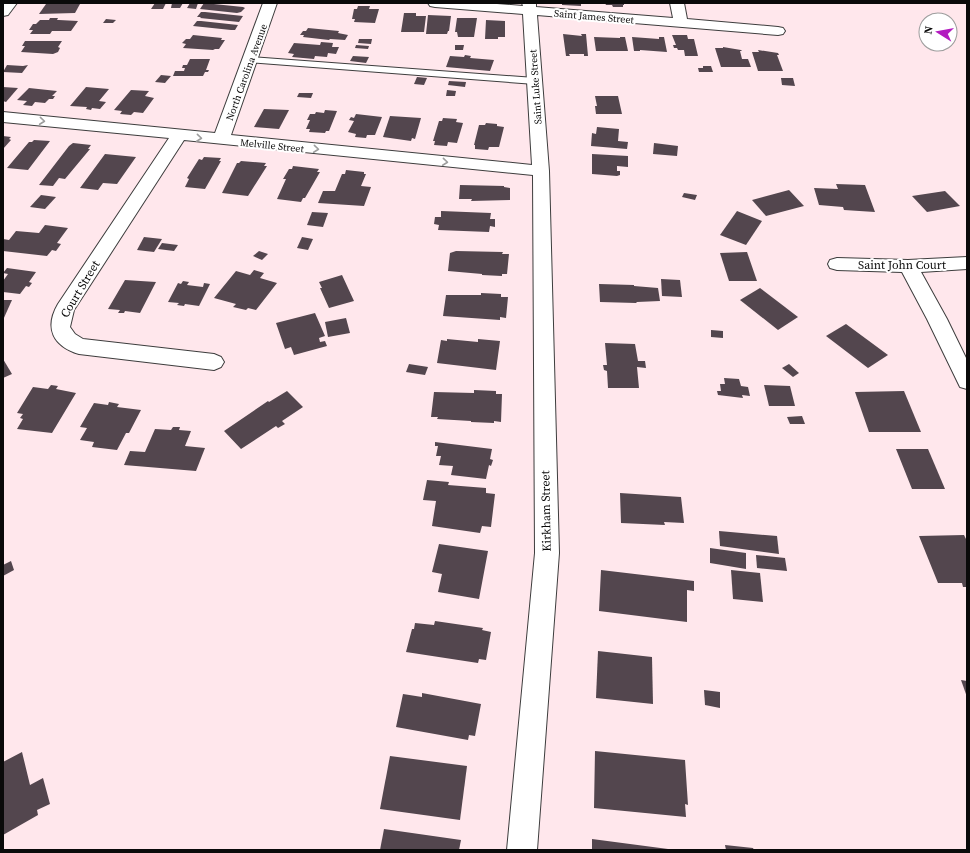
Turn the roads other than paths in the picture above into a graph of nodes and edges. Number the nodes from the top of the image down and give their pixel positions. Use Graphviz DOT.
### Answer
graph roads {
  1 [pos="10,3"];
  2 [pos="270,3"];
  3 [pos="435,3"];
  4 [pos="677,3"];
  5 [pos="530,7"];
  6 [pos="3,12"];
  7 [pos="681,23"];
  8 [pos="778,31"];
  9 [pos="250,60"];
  10 [pos="535,81"];
  11 [pos="3,118"];
  12 [pos="179,136"];
  13 [pos="221,140"];
  14 [pos="541,171"];
  15 [pos="967,263"];
  16 [pos="837,264"];
  17 [pos="908,266"];
  18 [pos="214,362"];
  19 [pos="967,381"];
  20 [pos="522,850"];
  1 -- 6 [label="street"];
  2 -- 9 [label="street, North Carolina Avenue"];
  3 -- 5 [label="street, Saint James Street"];
  4 -- 7 [label="street"];
  5 -- 7 [label="street, Saint James Street"];
  5 -- 10 [label="street, Saint Luke Street"];
  7 -- 8 [label="street, Saint James Street"];
  9 -- 10 [label="lane"];
  9 -- 13 [label="street, North Carolina Avenue"];
  10 -- 14 [label="street, Saint Luke Street"];
  11 -- 12 [label="street, Melville Street, one-way"];
  12 -- 13 [label="street, Melville Street, one-way"];
  12 -- 18 [label="street, Court Street"];
  13 -- 14 [label="street, Melville Street, one-way"];
  14 -- 20 [label="street, Kirkham Street"];
  15 -- 17 [label="street, Saint John Court"];
  16 -- 17 [label="street, Saint John Court"];
  17 -- 19 [label="street"];
}
